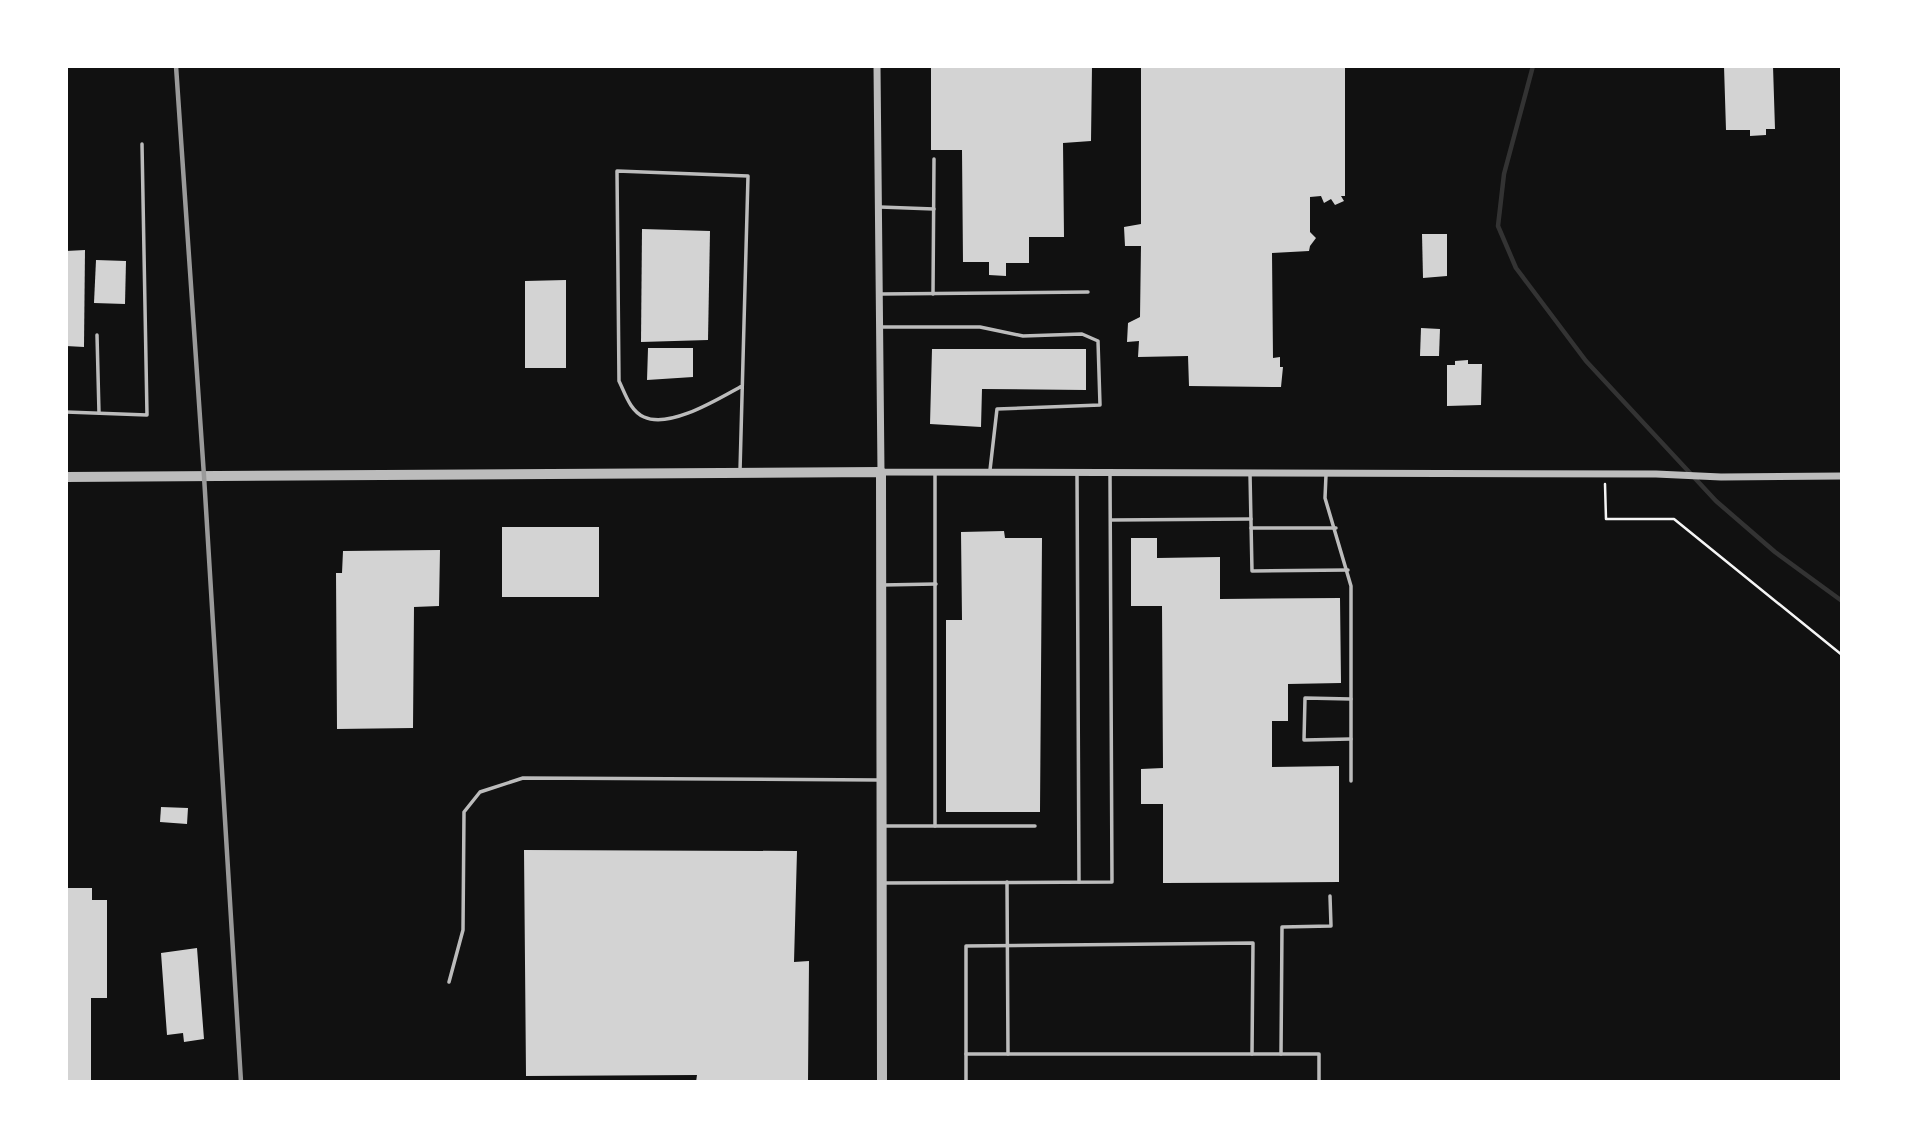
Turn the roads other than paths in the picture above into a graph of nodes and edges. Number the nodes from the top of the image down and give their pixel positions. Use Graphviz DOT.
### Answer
graph roads {
  1 [pos="877,66"];
  2 [pos="142,144"];
  3 [pos="934,159"];
  4 [pos="878,207"];
  5 [pos="934,209"];
  6 [pos="1088,292"];
  7 [pos="933,294"];
  8 [pos="879,295"];
  9 [pos="879,327"];
  10 [pos="97,335"];
  11 [pos="742,386"];
  12 [pos="66,412"];
  13 [pos="99,414"];
  14 [pos="881,472"];
  15 [pos="935,472"];
  16 [pos="990,472"];
  17 [pos="1326,472"];
  18 [pos="1077,473"];
  19 [pos="1110,473"];
  20 [pos="740,474"];
  21 [pos="1250,474"];
  22 [pos="1842,476"];
  23 [pos="66,477"];
  24 [pos="1251,519"];
  25 [pos="1111,520"];
  26 [pos="1251,528"];
  27 [pos="1336,528"];
  28 [pos="1348,570"];
  29 [pos="936,584"];
  30 [pos="881,585"];
  31 [pos="1351,699"];
  32 [pos="1351,739"];
  33 [pos="881,780"];
  34 [pos="1351,781"];
  35 [pos="881,826"];
  36 [pos="935,826"];
  37 [pos="1035,826"];
  38 [pos="1007,882"];
  39 [pos="1079,882"];
  40 [pos="881,883"];
  41 [pos="1331,896"];
  42 [pos="1008,945"];
  43 [pos="449,982"];
  44 [pos="966,1054"];
  45 [pos="1008,1054"];
  46 [pos="1252,1054"];
  47 [pos="1281,1054"];
  48 [pos="882,1082"];
  49 [pos="966,1082"];
  50 [pos="1319,1082"];
  1 -- 4 [label="street"];
  2 -- 13 [label="lane"];
  3 -- 5 [label="lane"];
  4 -- 5 [label="lane"];
  4 -- 8 [label="street"];
  5 -- 7 [label="lane"];
  6 -- 7 [label="lane"];
  7 -- 8 [label="lane"];
  8 -- 9 [label="street"];
  9 -- 14 [label="street"];
  9 -- 16 [label="lane"];
  10 -- 13 [label="lane"];
  11 -- 11 [label="lane"];
  11 -- 20 [label="lane"];
  12 -- 13 [label="lane"];
  14 -- 15 [label="street"];
  14 -- 20 [label="street"];
  14 -- 30 [label="street"];
  15 -- 16 [label="street"];
  15 -- 29 [label="lane"];
  16 -- 18 [label="street"];
  17 -- 21 [label="street"];
  17 -- 22 [label="street"];
  17 -- 27 [label="lane"];
  18 -- 19 [label="street"];
  18 -- 39 [label="lane"];
  19 -- 21 [label="street"];
  19 -- 25 [label="lane"];
  20 -- 23 [label="street"];
  21 -- 24 [label="lane"];
  24 -- 25 [label="lane"];
  24 -- 26 [label="lane"];
  25 -- 39 [label="lane"];
  26 -- 27 [label="lane"];
  26 -- 28 [label="lane"];
  27 -- 28 [label="lane"];
  28 -- 31 [label="lane"];
  29 -- 30 [label="lane"];
  29 -- 36 [label="lane"];
  30 -- 33 [label="street"];
  31 -- 32 [label="lane"];
  31 -- 32 [label="lane"];
  32 -- 34 [label="lane"];
  33 -- 35 [label="street"];
  33 -- 43 [label="lane"];
  35 -- 36 [label="lane"];
  35 -- 40 [label="street"];
  36 -- 37 [label="lane"];
  38 -- 39 [label="lane"];
  38 -- 40 [label="lane"];
  38 -- 42 [label="lane"];
  40 -- 48 [label="street"];
  41 -- 47 [label="lane"];
  42 -- 44 [label="lane"];
  42 -- 45 [label="lane"];
  42 -- 46 [label="lane"];
  44 -- 45 [label="lane"];
  44 -- 49 [label="lane"];
  45 -- 46 [label="lane"];
  46 -- 47 [label="lane"];
  47 -- 50 [label="lane"];
}
